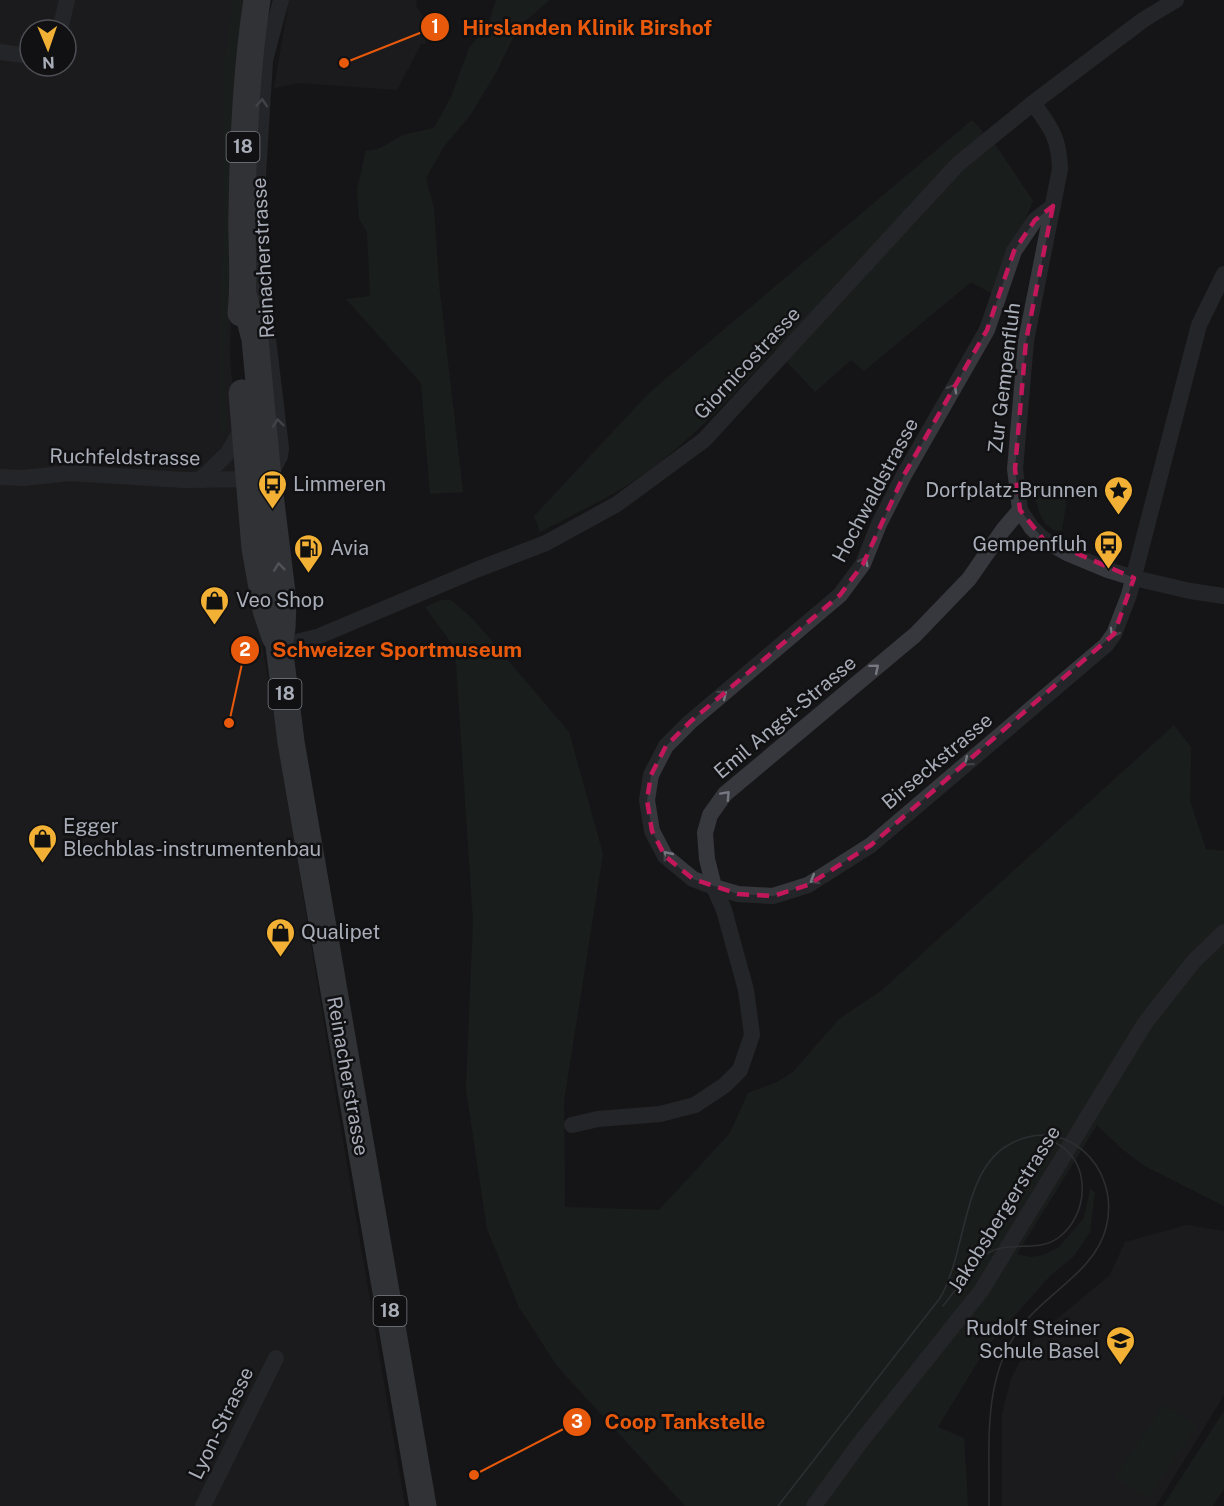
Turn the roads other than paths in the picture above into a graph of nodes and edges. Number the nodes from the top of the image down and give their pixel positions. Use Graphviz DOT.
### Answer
graph roads {
  1 [pos="67,0"];
  2 [pos="257,0"];
  3 [pos="281,0"];
  4 [pos="1176,0"];
  5 [pos="63,18"];
  6 [pos="0,52"];
  7 [pos="18,54"];
  8 [pos="1033,104"];
  9 [pos="1053,206"];
  10 [pos="1224,274"];
  11 [pos="243,294"];
  12 [pos="244,424"];
  13 [pos="0,477"];
  14 [pos="258,479"];
  15 [pos="200,480"];
  16 [pos="1020,510"];
  17 [pos="1134,578"];
  18 [pos="1224,596"];
  19 [pos="279,646"];
  20 [pos="714,887"];
  21 [pos="1224,932"];
  22 [pos="572,1125"];
  23 [pos="276,1358"];
  24 [pos="203,1506"];
  25 [pos="423,1506"];
  26 [pos="814,1506"];
  1 -- 5 [label="street"];
  2 -- 11 [label="main road, Reinacherstrasse / 18"];
  14 -- 3 [label="street, Reinacherstrasse, one-way"];
  4 -- 8 [label="street, Giornicostrasse"];
  6 -- 7 [label="street"];
  8 -- 9 [label="street, Zur Gempenfluh"];
  8 -- 19 [label="street, Giornicostrasse"];
  9 -- 16 [label="street, Zur Gempenfluh"];
  20 -- 9 [label="street, Hochwaldstrasse, one-way"];
  10 -- 17 [label="street, Birseckstrasse"];
  11 -- 12 [label="main road, Reinacherstrasse"];
  11 -- 14 [label="main road, Reinacherstrasse / 18"];
  12 -- 14 [label="main road, Reinacherstrasse"];
  12 -- 15 [label="street"];
  13 -- 15 [label="street, Ruchfeldstrasse"];
  14 -- 15 [label="street, Ruchfeldstrasse"];
  14 -- 19 [label="main road, Reinacherstrasse / 18"];
  16 -- 17 [label="street, Zur Gempenfluh"];
  20 -- 16 [label="street, Emil Angst-Strasse, one-way"];
  17 -- 18 [label="street, Zur Gempenfluh"];
  17 -- 20 [label="street, Birseckstrasse, one-way"];
  19 -- 25 [label="main road, Reinacherstrasse / 18"];
  20 -- 22 [label="street, Emil Angst-Strasse"];
  21 -- 26 [label="street, Jakobsbergerstrasse"];
  23 -- 24 [label="street, Lyon-Strasse"];
}
